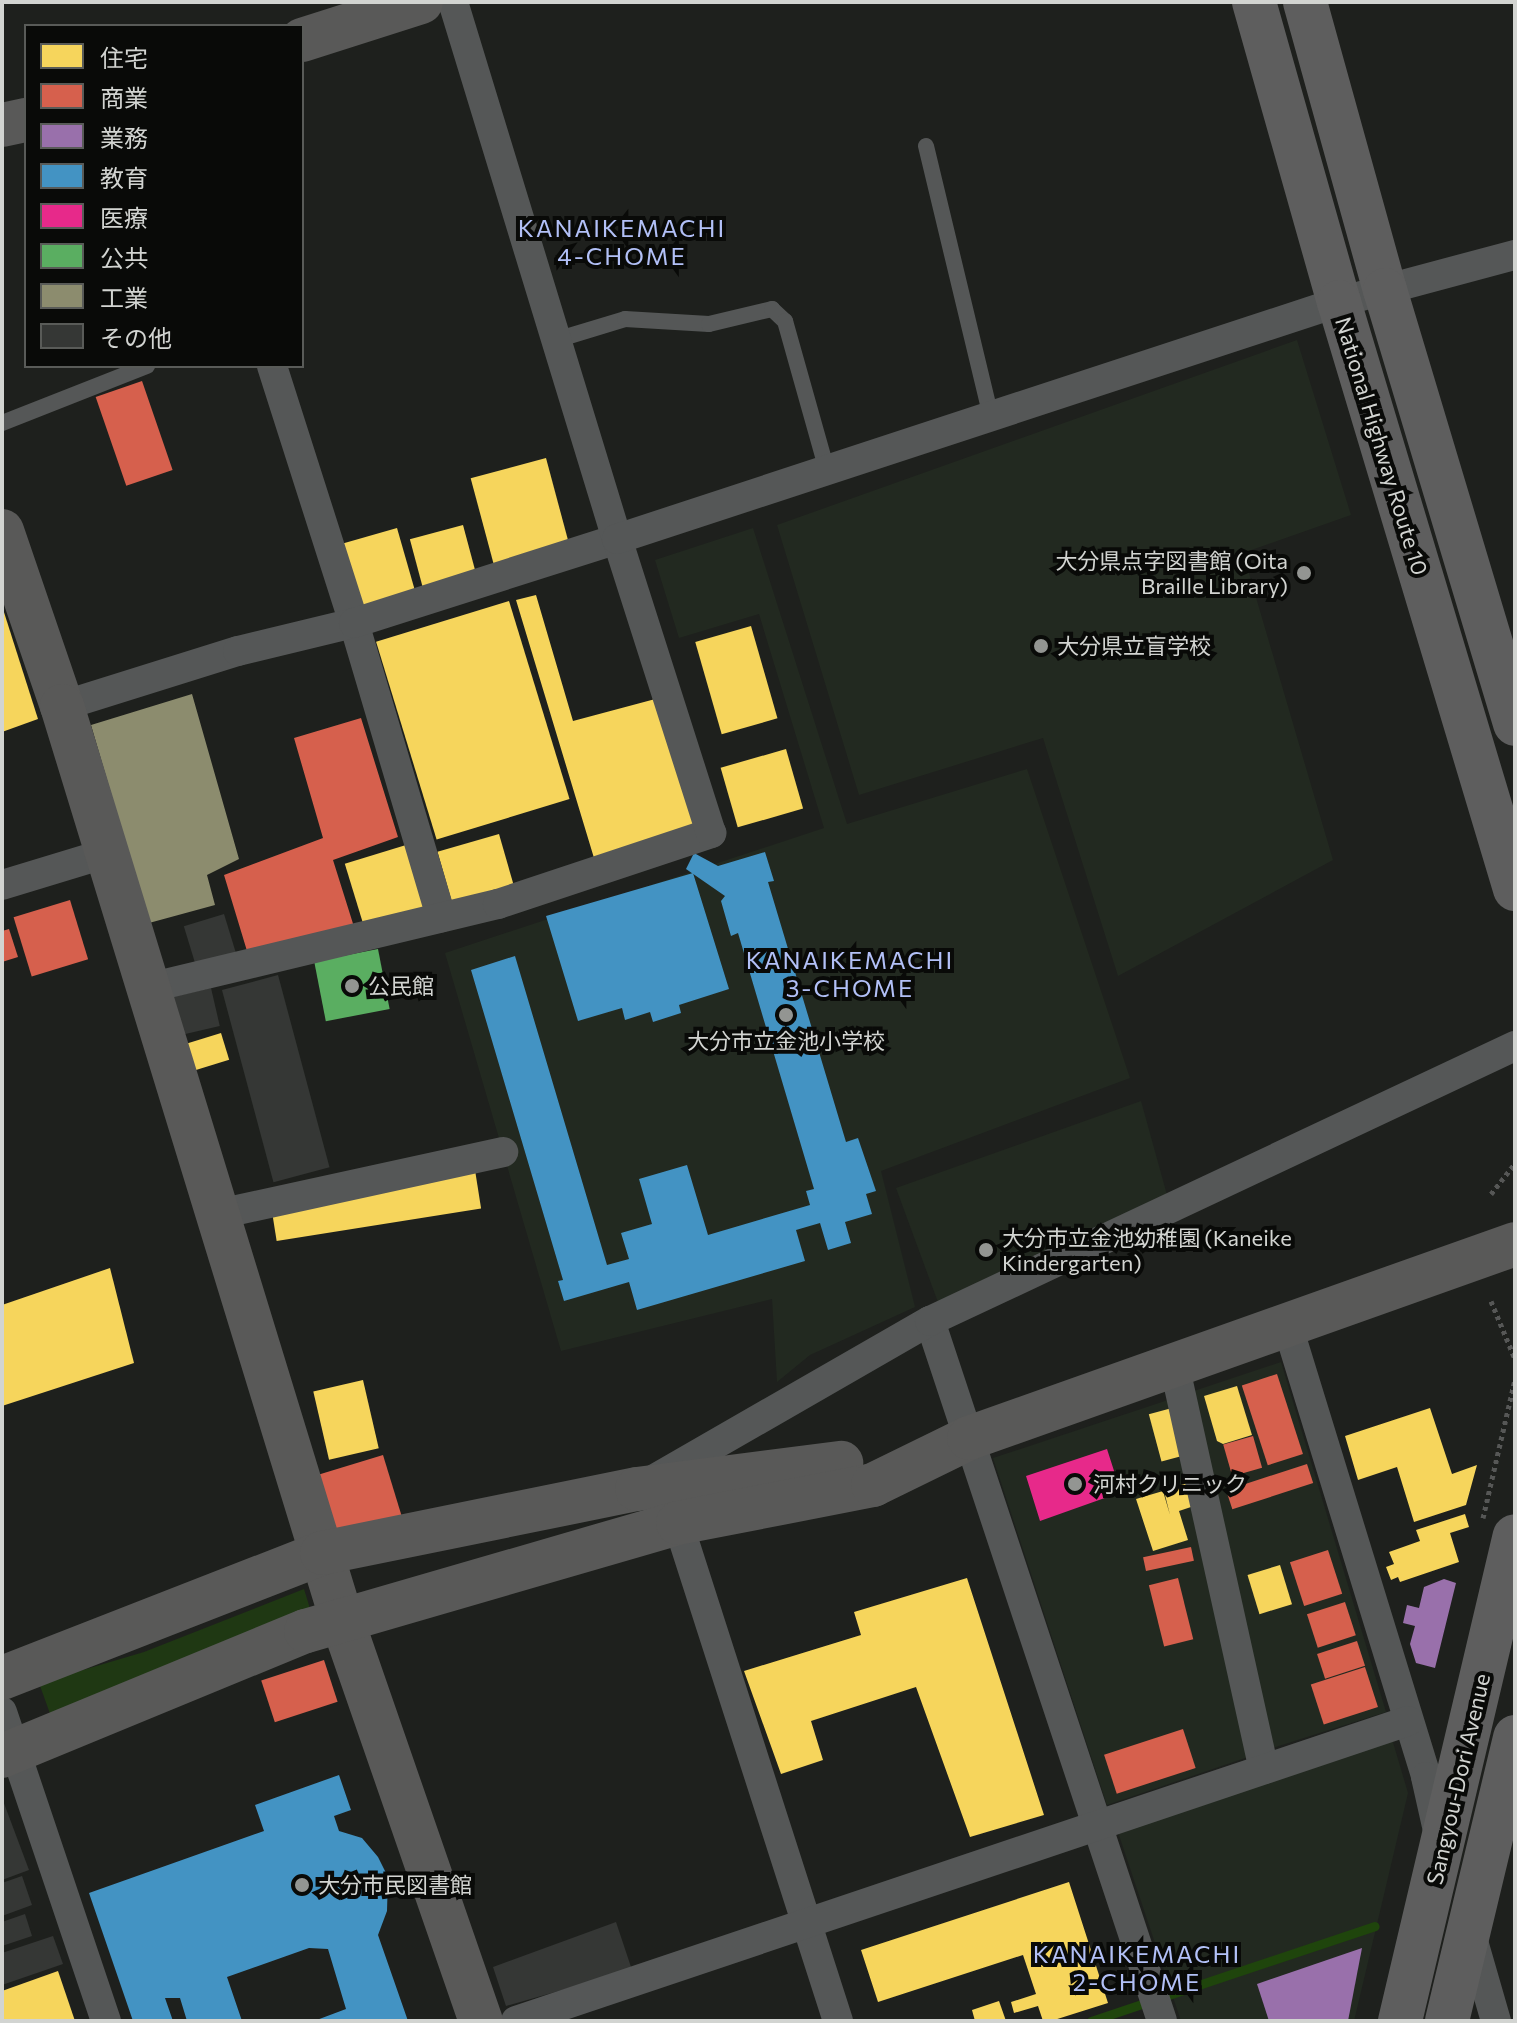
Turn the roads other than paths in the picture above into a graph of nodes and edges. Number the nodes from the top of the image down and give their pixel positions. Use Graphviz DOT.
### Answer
graph roads {
  1 [pos="421,2"];
  2 [pos="453,2"];
  3 [pos="1254,2"];
  4 [pos="1305,2"];
  5 [pos="304,39"];
  6 [pos="24,120"];
  7 [pos="2,125"];
  8 [pos="926,146"];
  9 [pos="1515,255"];
  10 [pos="1385,290"];
  11 [pos="1339,302"];
  12 [pos="556,340"];
  13 [pos="142,368"];
  14 [pos="273,368"];
  15 [pos="991,416"];
  16 [pos="2,423"];
  17 [pos="827,470"];
  18 [pos="2,531"];
  19 [pos="617,539"];
  20 [pos="354,623"];
  21 [pos="1506,661"];
  22 [pos="62,706"];
  23 [pos="1515,724"];
  24 [pos="107,853"];
  25 [pos="2,885"];
  26 [pos="1515,889"];
  27 [pos="441,917"];
  28 [pos="148,988"];
  29 [pos="1515,1046"];
  30 [pos="503,1152"];
  31 [pos="219,1214"];
  32 [pos="1515,1244"];
  33 [pos="930,1321"];
  34 [pos="1287,1324"];
  35 [pos="1174,1364"];
  36 [pos="969,1438"];
  37 [pos="637,1489"];
  38 [pos="678,1523"];
  39 [pos="1515,1536"];
  40 [pos="322,1553"];
  41 [pos="342,1620"];
  42 [pos="2,1678"];
  43 [pos="1408,1721"];
  44 [pos="1515,1737"];
  45 [pos="7,1739"];
  46 [pos="1264,1769"];
  47 [pos="1097,1825"];
  48 [pos="1442,1846"];
  49 [pos="805,1925"];
  50 [pos="1470,1930"];
  51 [pos="1502,2016"];
  52 [pos="106,2021"];
  53 [pos="481,2021"];
  54 [pos="516,2021"];
  55 [pos="838,2021"];
  56 [pos="1162,2021"];
  57 [pos="1400,2021"];
  58 [pos="1447,2021"];
  1 -- 5 [label="street"];
  2 -- 12 [label="street"];
  3 -- 11 [label="highway, National Highway Route 10"];
  4 -- 10 [label="highway, National Highway Route 10"];
  6 -- 7 [label="street"];
  8 -- 15 [label="lane"];
  9 -- 10 [label="street"];
  10 -- 11 [label="street"];
  10 -- 21 [label="highway, National Highway Route 10"];
  11 -- 15 [label="street"];
  11 -- 26 [label="highway, National Highway Route 10"];
  12 -- 17 [label="lane"];
  12 -- 19 [label="street"];
  13 -- 16 [label="lane"];
  14 -- 20 [label="street"];
  15 -- 17 [label="street"];
  17 -- 19 [label="street"];
  18 -- 22 [label="street"];
  19 -- 20 [label="street"];
  19 -- 27 [label="street"];
  20 -- 22 [label="street"];
  20 -- 27 [label="street"];
  21 -- 23 [label="highway, National Highway Route 10"];
  22 -- 24 [label="street"];
  24 -- 25 [label="street"];
  24 -- 28 [label="street"];
  27 -- 28 [label="street"];
  28 -- 31 [label="street"];
  29 -- 33 [label="street"];
  30 -- 31 [label="street"];
  31 -- 40 [label="street"];
  32 -- 34 [label="street"];
  33 -- 36 [label="street"];
  33 -- 37 [label="street"];
  34 -- 35 [label="street"];
  34 -- 43 [label="street"];
  35 -- 36 [label="street"];
  35 -- 46 [label="street"];
  36 -- 37 [label="street"];
  36 -- 38 [label="street"];
  36 -- 47 [label="street"];
  37 -- 40 [label="street"];
  38 -- 41 [label="street"];
  38 -- 49 [label="street"];
  39 -- 48 [label="highway, Sangyou-Dori Avenue"];
  40 -- 41 [label="street"];
  40 -- 42 [label="street"];
  41 -- 45 [label="street"];
  41 -- 53 [label="street"];
  43 -- 46 [label="street"];
  43 -- 48 [label="street"];
  44 -- 50 [label="highway, Sangyou-Dori Avenue"];
  45 -- 52 [label="street"];
  46 -- 47 [label="street"];
  47 -- 49 [label="street"];
  47 -- 56 [label="street"];
  48 -- 57 [label="highway, Sangyou-Dori Avenue"];
  49 -- 54 [label="street"];
  49 -- 55 [label="street"];
  50 -- 51 [label="street"];
  50 -- 58 [label="highway, Sangyou-Dori Avenue"];
}
